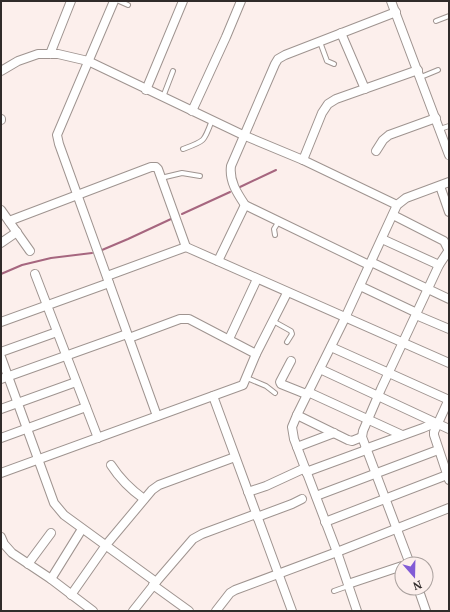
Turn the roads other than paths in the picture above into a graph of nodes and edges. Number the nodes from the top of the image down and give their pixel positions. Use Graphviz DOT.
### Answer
graph roads {
  1 [pos="114,1"];
  2 [pos="119,1"];
  3 [pos="183,1"];
  4 [pos="241,1"];
  5 [pos="392,1"];
  6 [pos="70,2"];
  7 [pos="128,5"];
  8 [pos="396,12"];
  9 [pos="449,16"];
  10 [pos="436,21"];
  11 [pos="341,33"];
  12 [pos="320,41"];
  13 [pos="50,54"];
  14 [pos="88,61"];
  15 [pos="334,64"];
  16 [pos="1,70"];
  17 [pos="438,70"];
  18 [pos="173,71"];
  19 [pos="420,74"];
  20 [pos="365,89"];
  21 [pos="146,90"];
  22 [pos="163,97"];
  23 [pos="192,111"];
  24 [pos="436,118"];
  25 [pos="212,120"];
  26 [pos="449,126"];
  27 [pos="440,129"];
  28 [pos="243,135"];
  29 [pos="183,149"];
  30 [pos="448,149"];
  31 [pos="376,151"];
  32 [pos="304,160"];
  33 [pos="200,176"];
  34 [pos="162,178"];
  35 [pos="449,182"];
  36 [pos="440,186"];
  37 [pos="78,196"];
  38 [pos="245,205"];
  39 [pos="397,205"];
  40 [pos="1,210"];
  41 [pos="449,212"];
  42 [pos="393,215"];
  43 [pos="9,221"];
  44 [pos="279,221"];
  45 [pos="17,232"];
  46 [pos="275,235"];
  47 [pos="382,239"];
  48 [pos="1,243"];
  49 [pos="186,247"];
  50 [pos="30,251"];
  51 [pos="449,252"];
  52 [pos="218,261"];
  53 [pos="370,264"];
  54 [pos="439,265"];
  55 [pos="34,274"];
  56 [pos="108,279"];
  57 [pos="258,279"];
  58 [pos="360,286"];
  59 [pos="428,289"];
  60 [pos="287,292"];
  61 [pos="449,299"];
  62 [pos="46,305"];
  63 [pos="416,314"];
  64 [pos="345,318"];
  65 [pos="273,320"];
  66 [pos="1,322"];
  67 [pos="449,329"];
  68 [pos="57,332"];
  69 [pos="128,336"];
  70 [pos="229,340"];
  71 [pos="287,342"];
  72 [pos="403,343"];
  73 [pos="331,347"];
  74 [pos="1,352"];
  75 [pos="256,354"];
  76 [pos="66,356"];
  77 [pos="1,357"];
  78 [pos="291,361"];
  79 [pos="449,363"];
  80 [pos="320,369"];
  81 [pos="389,372"];
  82 [pos="4,378"];
  83 [pos="247,378"];
  84 [pos="76,382"];
  85 [pos="275,393"];
  86 [pos="307,393"];
  87 [pos="378,395"];
  88 [pos="213,396"];
  89 [pos="449,399"];
  90 [pos="17,404"];
  91 [pos="86,408"];
  92 [pos="1,409"];
  93 [pos="297,415"];
  94 [pos="157,416"];
  95 [pos="368,419"];
  96 [pos="437,425"];
  97 [pos="26,429"];
  98 [pos="449,429"];
  99 [pos="334,433"];
  100 [pos="402,435"];
  101 [pos="1,438"];
  102 [pos="98,438"];
  103 [pos="362,438"];
  104 [pos="297,447"];
  105 [pos="366,449"];
  106 [pos="438,450"];
  107 [pos="235,457"];
  108 [pos="37,460"];
  109 [pos="111,465"];
  110 [pos="306,470"];
  111 [pos="1,473"];
  112 [pos="376,474"];
  113 [pos="448,478"];
  114 [pos="248,492"];
  115 [pos="316,496"];
  116 [pos="385,498"];
  117 [pos="144,499"];
  118 [pos="302,499"];
  119 [pos="449,508"];
  120 [pos="257,515"];
  121 [pos="325,522"];
  122 [pos="397,528"];
  123 [pos="82,529"];
  124 [pos="51,533"];
  125 [pos="1,537"];
  126 [pos="106,545"];
  127 [pos="337,552"];
  128 [pos="406,556"];
  129 [pos="28,564"];
  130 [pos="394,569"];
  131 [pos="279,574"];
  132 [pos="51,579"];
  133 [pos="155,583"];
  134 [pos="348,585"];
  135 [pos="334,591"];
  136 [pos="72,595"];
  137 [pos="420,596"];
  138 [pos="93,611"];
  139 [pos="133,611"];
  140 [pos="189,611"];
  141 [pos="216,611"];
  142 [pos="292,611"];
  143 [pos="357,611"];
  144 [pos="425,611"];
  1 -- 14 [label="street"];
  2 -- 7 [label="lane"];
  3 -- 21 [label="street"];
  4 -- 23 [label="street"];
  5 -- 8 [label="street"];
  6 -- 13 [label="street"];
  8 -- 11 [label="street"];
  8 -- 19 [label="street"];
  9 -- 10 [label="lane"];
  11 -- 12 [label="street"];
  11 -- 20 [label="street"];
  12 -- 15 [label="lane"];
  12 -- 28 [label="street"];
  13 -- 14 [label="street"];
  13 -- 16 [label="street"];
  14 -- 21 [label="street"];
  14 -- 37 [label="street"];
  17 -- 19 [label="lane"];
  18 -- 22 [label="lane"];
  19 -- 20 [label="street"];
  19 -- 24 [label="street"];
  20 -- 32 [label="street"];
  21 -- 22 [label="street"];
  22 -- 23 [label="street"];
  23 -- 25 [label="street"];
  24 -- 27 [label="street"];
  24 -- 31 [label="street"];
  25 -- 28 [label="street"];
  25 -- 29 [label="lane"];
  26 -- 27 [label="lane"];
  27 -- 30 [label="street"];
  28 -- 32 [label="street"];
  28 -- 38 [label="street"];
  32 -- 39 [label="street"];
  33 -- 34 [label="lane"];
  34 -- 37 [label="street"];
  34 -- 49 [label="street"];
  35 -- 36 [label="street"];
  36 -- 39 [label="street"];
  36 -- 41 [label="street"];
  37 -- 43 [label="street"];
  37 -- 56 [label="street"];
  38 -- 44 [label="street"];
  38 -- 52 [label="street"];
  39 -- 42 [label="street"];
  40 -- 43 [label="street"];
  42 -- 47 [label="street"];
  42 -- 51 [label="street"];
  43 -- 45 [label="street"];
  44 -- 46 [label="lane"];
  44 -- 53 [label="street"];
  45 -- 48 [label="street"];
  45 -- 50 [label="street"];
  47 -- 53 [label="street"];
  47 -- 54 [label="street"];
  49 -- 52 [label="street"];
  49 -- 56 [label="street"];
  51 -- 54 [label="street"];
  52 -- 57 [label="street"];
  53 -- 58 [label="street"];
  53 -- 59 [label="street"];
  54 -- 59 [label="street"];
  55 -- 62 [label="street"];
  56 -- 62 [label="street"];
  56 -- 69 [label="street"];
  57 -- 60 [label="street"];
  57 -- 70 [label="street"];
  58 -- 63 [label="street"];
  58 -- 64 [label="street"];
  59 -- 61 [label="street"];
  59 -- 63 [label="street"];
  60 -- 64 [label="street"];
  60 -- 65 [label="street"];
  62 -- 66 [label="street"];
  62 -- 68 [label="street"];
  63 -- 67 [label="street"];
  63 -- 72 [label="street"];
  64 -- 72 [label="street"];
  64 -- 73 [label="street"];
  65 -- 71 [label="lane"];
  65 -- 75 [label="street"];
  68 -- 74 [label="street"];
  68 -- 76 [label="street"];
  69 -- 70 [label="street"];
  69 -- 76 [label="street"];
  69 -- 94 [label="street"];
  70 -- 75 [label="street"];
  72 -- 79 [label="street"];
  72 -- 81 [label="street"];
  73 -- 80 [label="street"];
  73 -- 81 [label="street"];
  75 -- 83 [label="street"];
  76 -- 82 [label="street"];
  76 -- 84 [label="street"];
  77 -- 82 [label="street"];
  78 -- 86 [label="street"];
  80 -- 86 [label="street"];
  80 -- 87 [label="street"];
  81 -- 87 [label="street"];
  81 -- 89 [label="street"];
  82 -- 90 [label="street"];
  83 -- 85 [label="lane"];
  83 -- 88 [label="street"];
  84 -- 90 [label="street"];
  84 -- 91 [label="street"];
  86 -- 93 [label="street"];
  86 -- 95 [label="street"];
  87 -- 95 [label="street"];
  87 -- 96 [label="street"];
  88 -- 94 [label="street"];
  88 -- 107 [label="street"];
  89 -- 96 [label="street"];
  90 -- 92 [label="street"];
  90 -- 97 [label="street"];
  91 -- 97 [label="street"];
  91 -- 102 [label="street"];
  93 -- 99 [label="street"];
  93 -- 104 [label="street"];
  94 -- 102 [label="street"];
  95 -- 100 [label="street"];
  95 -- 103 [label="street"];
  96 -- 98 [label="street"];
  96 -- 100 [label="street"];
  96 -- 106 [label="street"];
  97 -- 101 [label="street"];
  97 -- 108 [label="street"];
  99 -- 103 [label="street"];
  99 -- 104 [label="street"];
  100 -- 105 [label="street"];
  102 -- 108 [label="street"];
  103 -- 105 [label="street"];
  104 -- 110 [label="street"];
  105 -- 110 [label="street"];
  105 -- 112 [label="street"];
  106 -- 112 [label="street"];
  106 -- 113 [label="street"];
  107 -- 114 [label="street"];
  107 -- 117 [label="street"];
  108 -- 111 [label="street"];
  108 -- 123 [label="street"];
  109 -- 117 [label="street"];
  110 -- 114 [label="street"];
  110 -- 115 [label="street"];
  112 -- 115 [label="street"];
  112 -- 116 [label="street"];
  113 -- 116 [label="street"];
  114 -- 120 [label="street"];
  115 -- 121 [label="street"];
  116 -- 121 [label="street"];
  116 -- 122 [label="street"];
  117 -- 126 [label="street"];
  118 -- 120 [label="street"];
  119 -- 122 [label="street"];
  120 -- 131 [label="street"];
  120 -- 133 [label="street"];
  121 -- 127 [label="street"];
  122 -- 127 [label="street"];
  122 -- 128 [label="street"];
  123 -- 126 [label="street"];
  123 -- 132 [label="street"];
  124 -- 129 [label="street"];
  125 -- 129 [label="street"];
  126 -- 133 [label="street"];
  126 -- 136 [label="street"];
  127 -- 131 [label="street"];
  127 -- 134 [label="street"];
  129 -- 132 [label="street"];
  130 -- 134 [label="street"];
  131 -- 141 [label="street"];
  131 -- 142 [label="street"];
  132 -- 136 [label="street"];
  133 -- 139 [label="street"];
  133 -- 140 [label="street"];
  134 -- 135 [label="lane"];
  134 -- 143 [label="street"];
  136 -- 138 [label="street"];
  137 -- 144 [label="street"];
}
